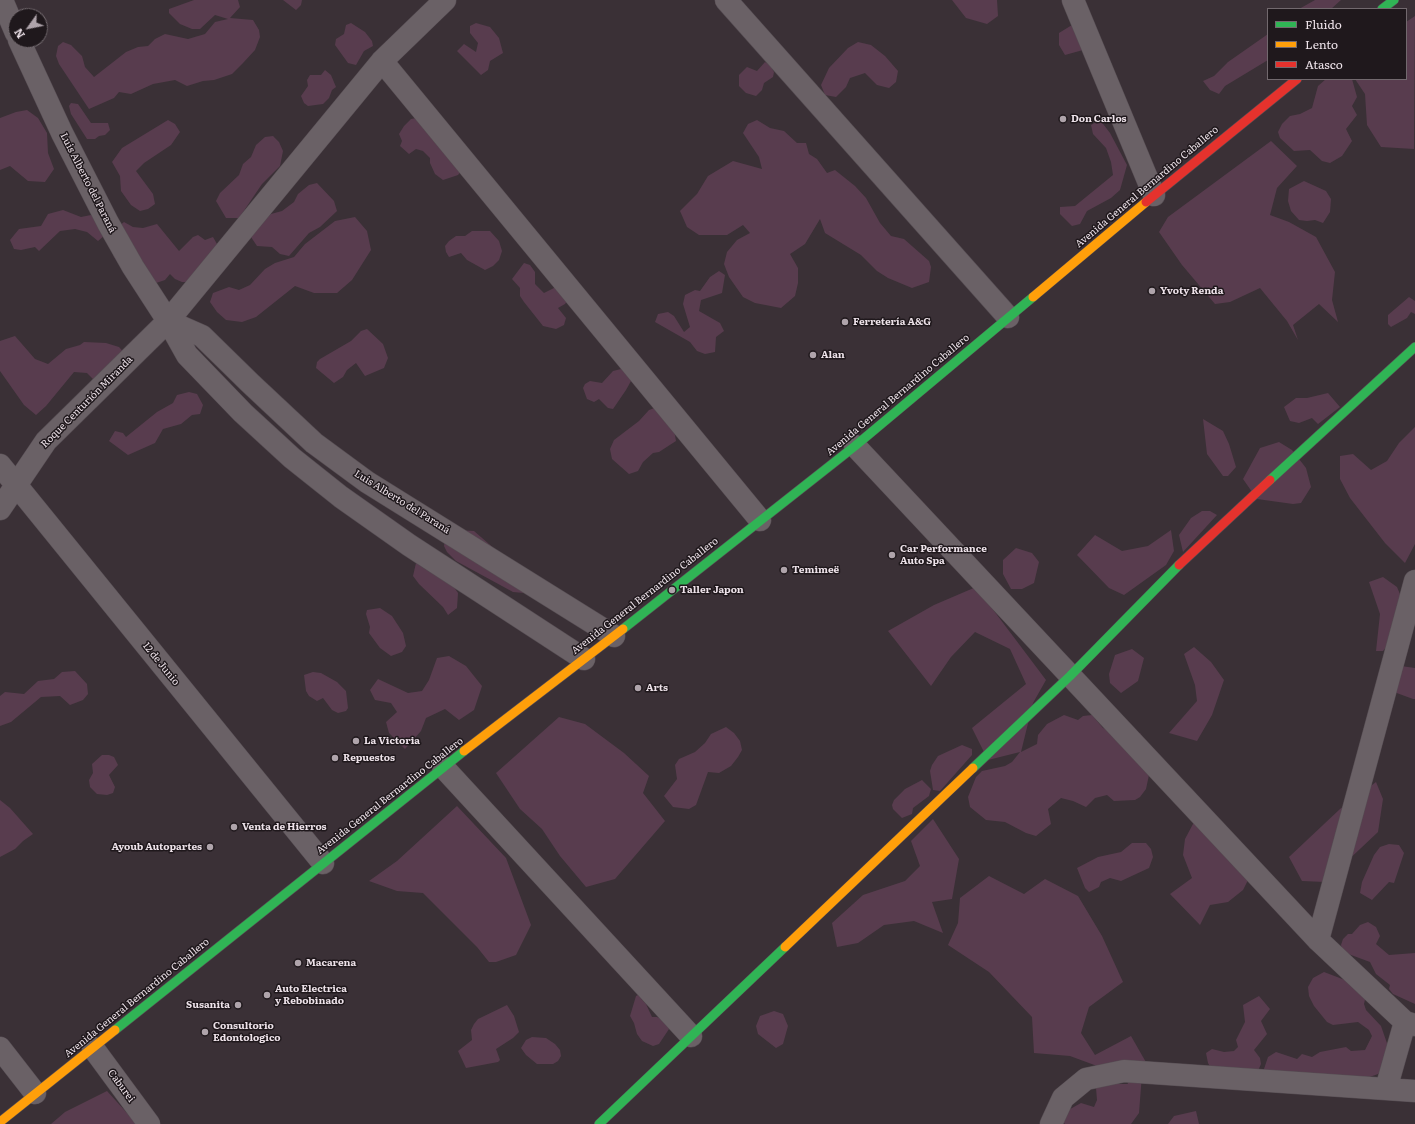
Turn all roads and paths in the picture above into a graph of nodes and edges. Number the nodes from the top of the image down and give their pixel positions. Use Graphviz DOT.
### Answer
graph roads {
  1 [pos="2,0"];
  2 [pos="445,0"];
  3 [pos="726,0"];
  4 [pos="1073,0"];
  5 [pos="1394,0"];
  6 [pos="1383,8"];
  7 [pos="8,14"];
  8 [pos="23,48"];
  9 [pos="382,61"];
  10 [pos="1296,80"];
  11 [pos="1154,195"];
  12 [pos="1008,317"];
  13 [pos="168,321"];
  14 [pos="1415,347"];
  15 [pos="854,446"];
  16 [pos="0,465"];
  17 [pos="367,482"];
  18 [pos="15,484"];
  19 [pos="352,505"];
  20 [pos="0,509"];
  21 [pos="760,520"];
  22 [pos="1415,581"];
  23 [pos="614,636"];
  24 [pos="584,659"];
  25 [pos="1070,676"];
  26 [pos="443,767"];
  27 [pos="323,863"];
  28 [pos="1318,940"];
  29 [pos="1410,1023"];
  30 [pos="691,1036"];
  31 [pos="0,1048"];
  32 [pos="93,1048"];
  33 [pos="1386,1089"];
  34 [pos="1415,1091"];
  35 [pos="35,1093"];
  36 [pos="0,1122"];
  37 [pos="604,1122"];
  38 [pos="149,1124"];
  39 [pos="1051,1124"];
  1 -- 7 [label="street"];
  2 -- 9 [label="street, Roque Centurión Miranda"];
  3 -- 12 [label="street"];
  4 -- 11 [label="street"];
  5 -- 6 [label="main road"];
  8 -- 13 [label="street, Luis Alberto del Paraná"];
  9 -- 13 [label="street, Roque Centurión Miranda"];
  9 -- 21 [label="street"];
  10 -- 11 [label="main road, Avenida General Bernardino Caballero"];
  11 -- 12 [label="main road, Avenida General Bernardino Caballero"];
  12 -- 15 [label="main road, Avenida General Bernardino Caballero"];
  13 -- 17 [label="street, Luis Alberto del Paraná"];
  13 -- 18 [label="street, Roque Centurión Miranda"];
  13 -- 19 [label="street, Luis Alberto del Paraná"];
  14 -- 25 [label="main road"];
  15 -- 21 [label="main road, Avenida General Bernardino Caballero"];
  15 -- 25 [label="street"];
  16 -- 18 [label="street, 12 de Junio"];
  17 -- 19 [label="street"];
  17 -- 23 [label="street, Luis Alberto del Paraná"];
  18 -- 20 [label="street, Roque Centurión Miranda"];
  18 -- 27 [label="street, 12 de Junio"];
  19 -- 24 [label="street, Luis Alberto del Paraná"];
  21 -- 23 [label="main road, Avenida General Bernardino Caballero"];
  22 -- 28 [label="street"];
  23 -- 24 [label="main road, Avenida General Bernardino Caballero"];
  24 -- 26 [label="main road, Avenida General Bernardino Caballero"];
  25 -- 28 [label="street"];
  25 -- 30 [label="main road"];
  26 -- 27 [label="main road, Avenida General Bernardino Caballero"];
  26 -- 30 [label="street"];
  27 -- 32 [label="main road, Avenida General Bernardino Caballero"];
  28 -- 29 [label="street"];
  29 -- 33 [label="street"];
  30 -- 37 [label="main road"];
  31 -- 35 [label="street"];
  32 -- 35 [label="main road, Avenida General Bernardino Caballero"];
  32 -- 38 [label="street, Caburei"];
  33 -- 34 [label="street"];
  33 -- 39 [label="street"];
  35 -- 36 [label="main road, Avenida General Bernardino Caballero"];
}
